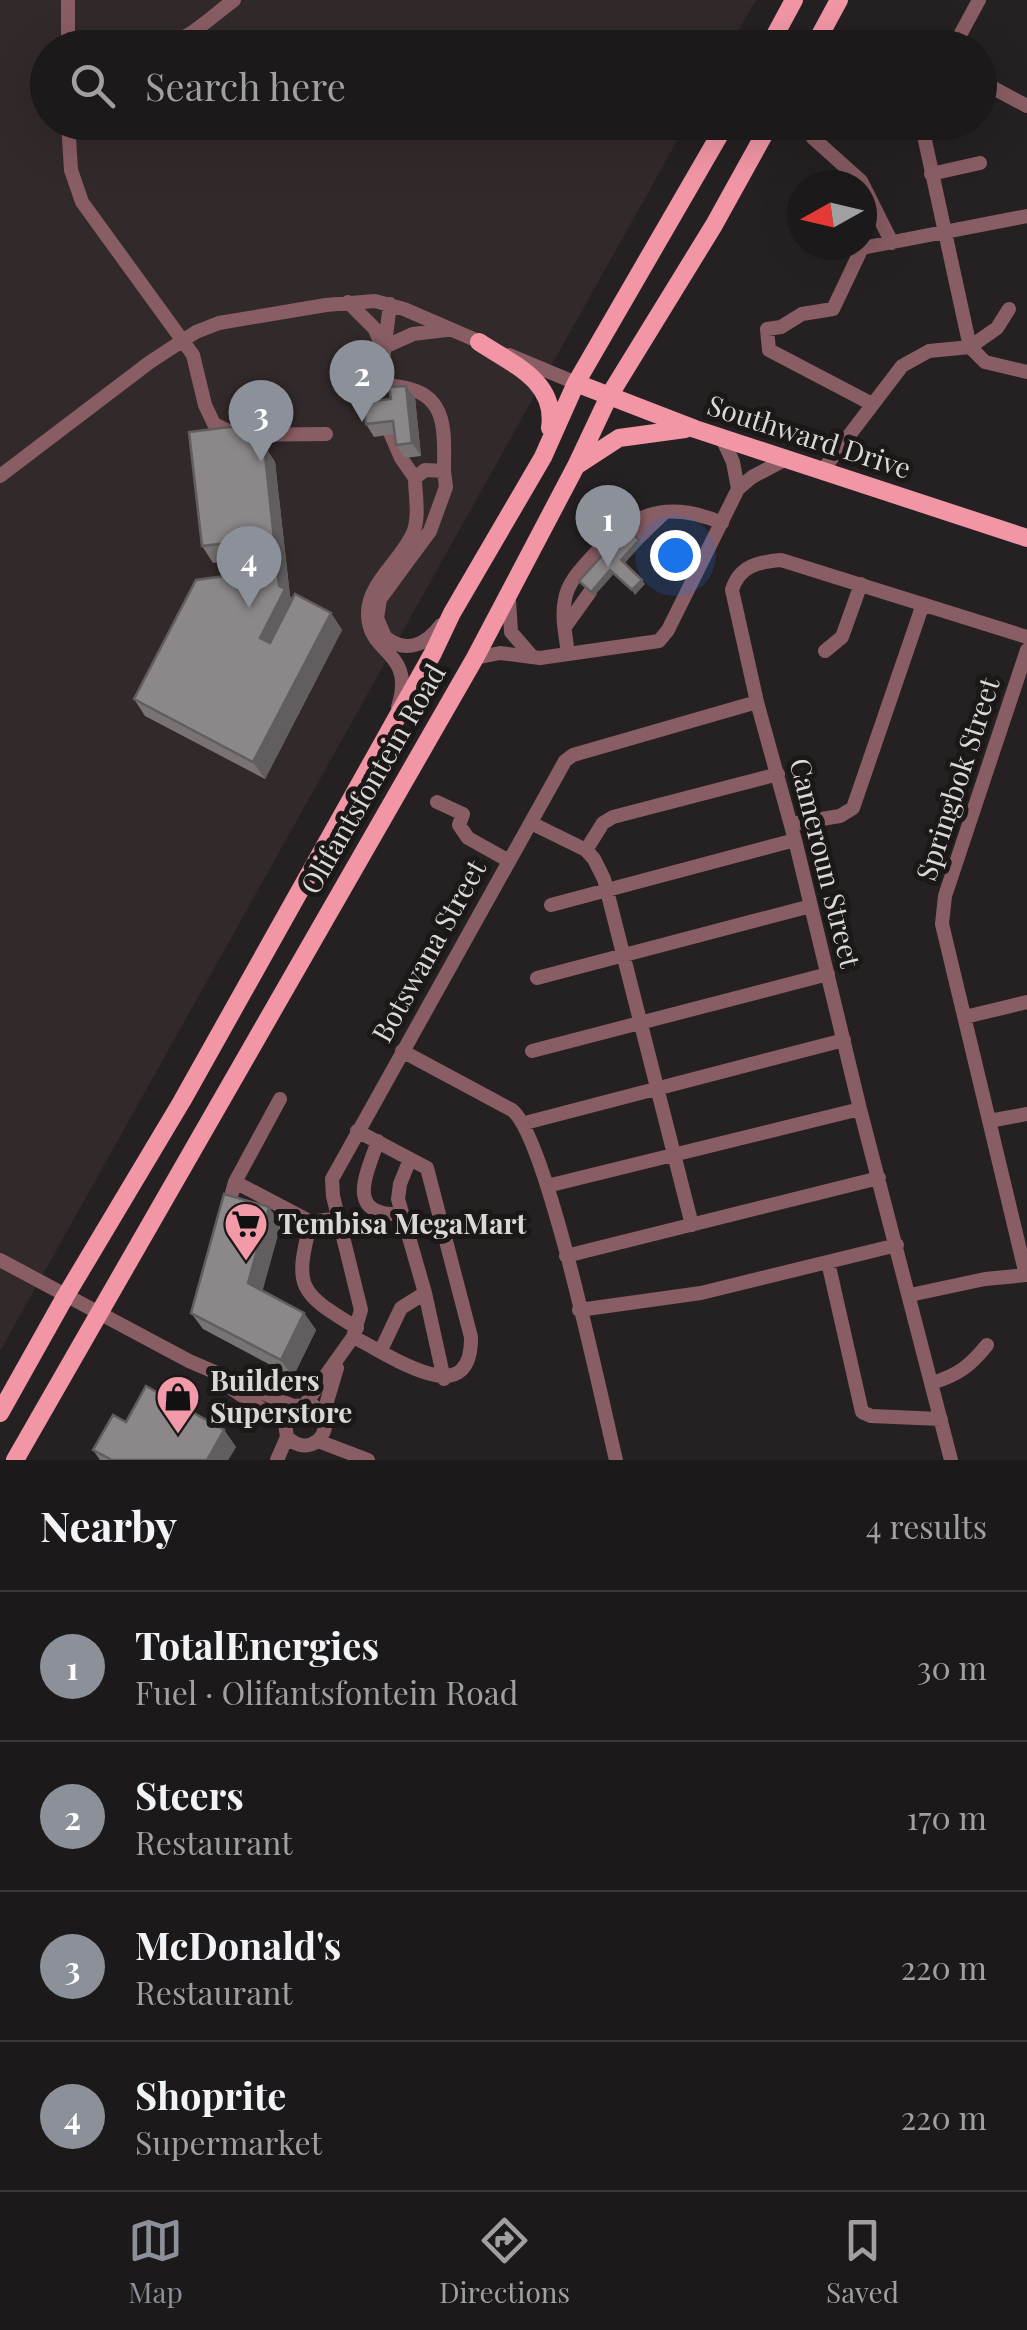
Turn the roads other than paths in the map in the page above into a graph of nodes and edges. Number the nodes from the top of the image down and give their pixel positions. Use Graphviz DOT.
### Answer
graph roads {
  1 [pos="68,0"];
  2 [pos="234,0"];
  3 [pos="794,0"];
  4 [pos="839,0"];
  5 [pos="978,0"];
  6 [pos="68,30"];
  7 [pos="195,30"];
  8 [pos="778,30"];
  9 [pos="823,30"];
  10 [pos="962,30"];
  11 [pos="997,90"];
  12 [pos="1027,106"];
  13 [pos="69,140"];
  14 [pos="718,140"];
  15 [pos="761,140"];
  16 [pos="815,140"];
  17 [pos="924,140"];
  18 [pos="980,163"];
  19 [pos="931,174"];
  20 [pos="1027,216"];
  21 [pos="944,232"];
  22 [pos="892,242"];
  23 [pos="348,302"];
  24 [pos="390,304"];
  25 [pos="1010,308"];
  26 [pos="452,329"];
  27 [pos="184,340"];
  28 [pos="479,342"];
  29 [pos="970,347"];
  30 [pos="382,348"];
  31 [pos="1027,372"];
  32 [pos="576,383"];
  33 [pos="609,396"];
  34 [pos="872,404"];
  35 [pos="695,429"];
  36 [pos="326,434"];
  37 [pos="392,434"];
  38 [pos="722,438"];
  39 [pos="543,457"];
  40 [pos="786,459"];
  41 [pos="576,466"];
  42 [pos="444,470"];
  43 [pos="822,471"];
  44 [pos="0,476"];
  45 [pos="415,478"];
  46 [pos="738,489"];
  47 [pos="666,511"];
  48 [pos="722,522"];
  49 [pos="1027,538"];
  50 [pos="637,540"];
  51 [pos="860,584"];
  52 [pos="590,592"];
  53 [pos="510,594"];
  54 [pos="923,604"];
  55 [pos="452,613"];
  56 [pos="564,628"];
  57 [pos="1027,637"];
  58 [pos="1027,650"];
  59 [pos="825,651"];
  60 [pos="568,654"];
  61 [pos="475,658"];
  62 [pos="536,658"];
  63 [pos="757,702"];
  64 [pos="391,730"];
  65 [pos="778,774"];
  66 [pos="437,802"];
  67 [pos="531,823"];
  68 [pos="791,824"];
  69 [pos="796,840"];
  70 [pos="586,850"];
  71 [pos="509,861"];
  72 [pos="606,889"];
  73 [pos="550,906"];
  74 [pos="811,906"];
  75 [pos="624,955"];
  76 [pos="828,974"];
  77 [pos="536,978"];
  78 [pos="1027,1002"];
  79 [pos="965,1017"];
  80 [pos="640,1024"];
  81 [pos="844,1040"];
  82 [pos="532,1050"];
  83 [pos="402,1051"];
  84 [pos="657,1090"];
  85 [pos="280,1100"];
  86 [pos="860,1109"];
  87 [pos="1027,1114"];
  88 [pos="989,1121"];
  89 [pos="525,1122"];
  90 [pos="358,1131"];
  91 [pos="378,1141"];
  92 [pos="675,1154"];
  93 [pos="410,1160"];
  94 [pos="878,1178"];
  95 [pos="235,1182"];
  96 [pos="547,1186"];
  97 [pos="403,1214"];
  98 [pos="339,1218"];
  99 [pos="311,1222"];
  100 [pos="692,1225"];
  101 [pos="221,1232"];
  102 [pos="896,1244"];
  103 [pos="566,1256"];
  104 [pos="0,1260"];
  105 [pos="828,1262"];
  106 [pos="1026,1275"];
  107 [pos="426,1293"];
  108 [pos="910,1295"];
  109 [pos="65,1296"];
  110 [pos="579,1310"];
  111 [pos="98,1315"];
  112 [pos="355,1333"];
  113 [pos="987,1345"];
  114 [pos="381,1350"];
  115 [pos="340,1358"];
  116 [pos="189,1361"];
  117 [pos="444,1378"];
  118 [pos="932,1382"];
  119 [pos="300,1405"];
  120 [pos="0,1413"];
  121 [pos="941,1419"];
  122 [pos="285,1430"];
  123 [pos="318,1433"];
  124 [pos="16,1460"];
  125 [pos="277,1460"];
  126 [pos="293,1460"];
  127 [pos="368,1460"];
  128 [pos="616,1460"];
  129 [pos="951,1460"];
  1 -- 6 [label="street"];
  2 -- 7 [label="street"];
  3 -- 8 [label="main road"];
  4 -- 9 [label="main road"];
  5 -- 10 [label="street"];
  11 -- 12 [label="street"];
  13 -- 27 [label="street"];
  14 -- 32 [label="main road, Olifantsfontein Road"];
  15 -- 33 [label="main road, Olifantsfontein Road"];
  16 -- 22 [label="street"];
  17 -- 19 [label="street"];
  18 -- 19 [label="street"];
  19 -- 21 [label="street"];
  20 -- 21 [label="street"];
  21 -- 22 [label="street"];
  21 -- 29 [label="street"];
  22 -- 34 [label="street"];
  23 -- 24 [label="street"];
  23 -- 27 [label="street"];
  23 -- 30 [label="street"];
  24 -- 26 [label="street"];
  24 -- 30 [label="street"];
  25 -- 29 [label="street"];
  26 -- 28 [label="street"];
  26 -- 30 [label="street"];
  27 -- 36 [label="street"];
  27 -- 44 [label="street"];
  28 -- 32 [label="street"];
  28 -- 39 [label="main road"];
  29 -- 31 [label="street"];
  29 -- 34 [label="street"];
  30 -- 42 [label="street"];
  32 -- 33 [label="main road, Southward Drive"];
  32 -- 39 [label="main road, Olifantsfontein Road"];
  33 -- 35 [label="main road, Southward Drive"];
  33 -- 41 [label="main road, Olifantsfontein Road"];
  34 -- 43 [label="street"];
  35 -- 38 [label="main road, Southward Drive"];
  35 -- 41 [label="main road"];
  37 -- 45 [label="street"];
  38 -- 40 [label="main road, Southward Drive"];
  38 -- 46 [label="street"];
  39 -- 55 [label="main road, Olifantsfontein Road"];
  40 -- 43 [label="main road, Southward Drive"];
  40 -- 46 [label="street"];
  41 -- 53 [label="main road, Olifantsfontein Road"];
  42 -- 45 [label="street"];
  42 -- 55 [label="street"];
  43 -- 49 [label="main road, Southward Drive"];
  45 -- 64 [label="street"];
  46 -- 48 [label="street"];
  47 -- 48 [label="street"];
  47 -- 50 [label="street"];
  47 -- 56 [label="street"];
  48 -- 60 [label="street"];
  51 -- 54 [label="street, Cameroun Street"];
  51 -- 59 [label="street"];
  51 -- 63 [label="street, Cameroun Street"];
  52 -- 56 [label="street"];
  53 -- 61 [label="main road, Olifantsfontein Road"];
  53 -- 62 [label="street"];
  54 -- 57 [label="street, Cameroun Street"];
  54 -- 68 [label="street"];
  55 -- 64 [label="main road, Olifantsfontein Road"];
  56 -- 60 [label="street"];
  58 -- 79 [label="street, Springbok Street"];
  60 -- 62 [label="street"];
  61 -- 62 [label="street"];
  61 -- 111 [label="main road, Olifantsfontein Road"];
  63 -- 65 [label="street, Cameroun Street"];
  63 -- 67 [label="street, Botswana Street"];
  64 -- 109 [label="main road, Olifantsfontein Road"];
  65 -- 68 [label="street, Cameroun Street"];
  65 -- 70 [label="street"];
  66 -- 71 [label="street"];
  67 -- 70 [label="street"];
  67 -- 71 [label="street, Botswana Street"];
  68 -- 69 [label="street, Cameroun Street"];
  69 -- 72 [label="street"];
  69 -- 74 [label="street, Cameroun Street"];
  70 -- 72 [label="street"];
  71 -- 83 [label="street, Botswana Street"];
  72 -- 73 [label="street"];
  72 -- 75 [label="street"];
  74 -- 75 [label="street"];
  74 -- 76 [label="street, Cameroun Street"];
  75 -- 77 [label="street"];
  75 -- 80 [label="street"];
  76 -- 80 [label="street"];
  76 -- 81 [label="street, Cameroun Street"];
  78 -- 79 [label="street"];
  79 -- 88 [label="street, Springbok Street"];
  80 -- 82 [label="street"];
  80 -- 84 [label="street"];
  81 -- 84 [label="street"];
  81 -- 86 [label="street, Cameroun Street"];
  83 -- 89 [label="street"];
  83 -- 90 [label="street, Botswana Street"];
  84 -- 89 [label="street"];
  84 -- 92 [label="street"];
  85 -- 95 [label="street"];
  86 -- 92 [label="street"];
  86 -- 94 [label="street, Cameroun Street"];
  87 -- 88 [label="street"];
  88 -- 106 [label="street, Springbok Street"];
  89 -- 96 [label="street"];
  90 -- 91 [label="street"];
  90 -- 98 [label="street, Botswana Street"];
  91 -- 93 [label="street"];
  91 -- 97 [label="street"];
  92 -- 96 [label="street"];
  92 -- 100 [label="street"];
  93 -- 97 [label="street"];
  93 -- 117 [label="street"];
  94 -- 100 [label="street"];
  94 -- 102 [label="street, Cameroun Street"];
  95 -- 99 [label="street"];
  95 -- 101 [label="street"];
  96 -- 103 [label="street"];
  97 -- 107 [label="street"];
  98 -- 99 [label="street"];
  98 -- 112 [label="street, Botswana Street"];
  99 -- 112 [label="street"];
  100 -- 103 [label="street"];
  102 -- 105 [label="street"];
  102 -- 108 [label="street, Cameroun Street"];
  103 -- 110 [label="street"];
  104 -- 109 [label="street"];
  105 -- 110 [label="street"];
  105 -- 121 [label="street"];
  106 -- 108 [label="street"];
  107 -- 114 [label="street"];
  107 -- 117 [label="street"];
  108 -- 118 [label="street, Cameroun Street"];
  109 -- 111 [label="street"];
  109 -- 120 [label="main road, Olifantsfontein Road"];
  110 -- 128 [label="street"];
  111 -- 116 [label="street"];
  111 -- 124 [label="main road, Olifantsfontein Road"];
  112 -- 114 [label="street"];
  112 -- 115 [label="street"];
  113 -- 118 [label="street"];
  114 -- 117 [label="street"];
  115 -- 119 [label="street"];
  115 -- 123 [label="street"];
  116 -- 119 [label="street"];
  116 -- 122 [label="street"];
  118 -- 121 [label="street, Cameroun Street"];
  119 -- 122 [label="street"];
  119 -- 123 [label="street"];
  121 -- 129 [label="street, Cameroun Street"];
  122 -- 123 [label="street"];
  122 -- 125 [label="street"];
  123 -- 126 [label="street"];
  123 -- 127 [label="street"];
}
